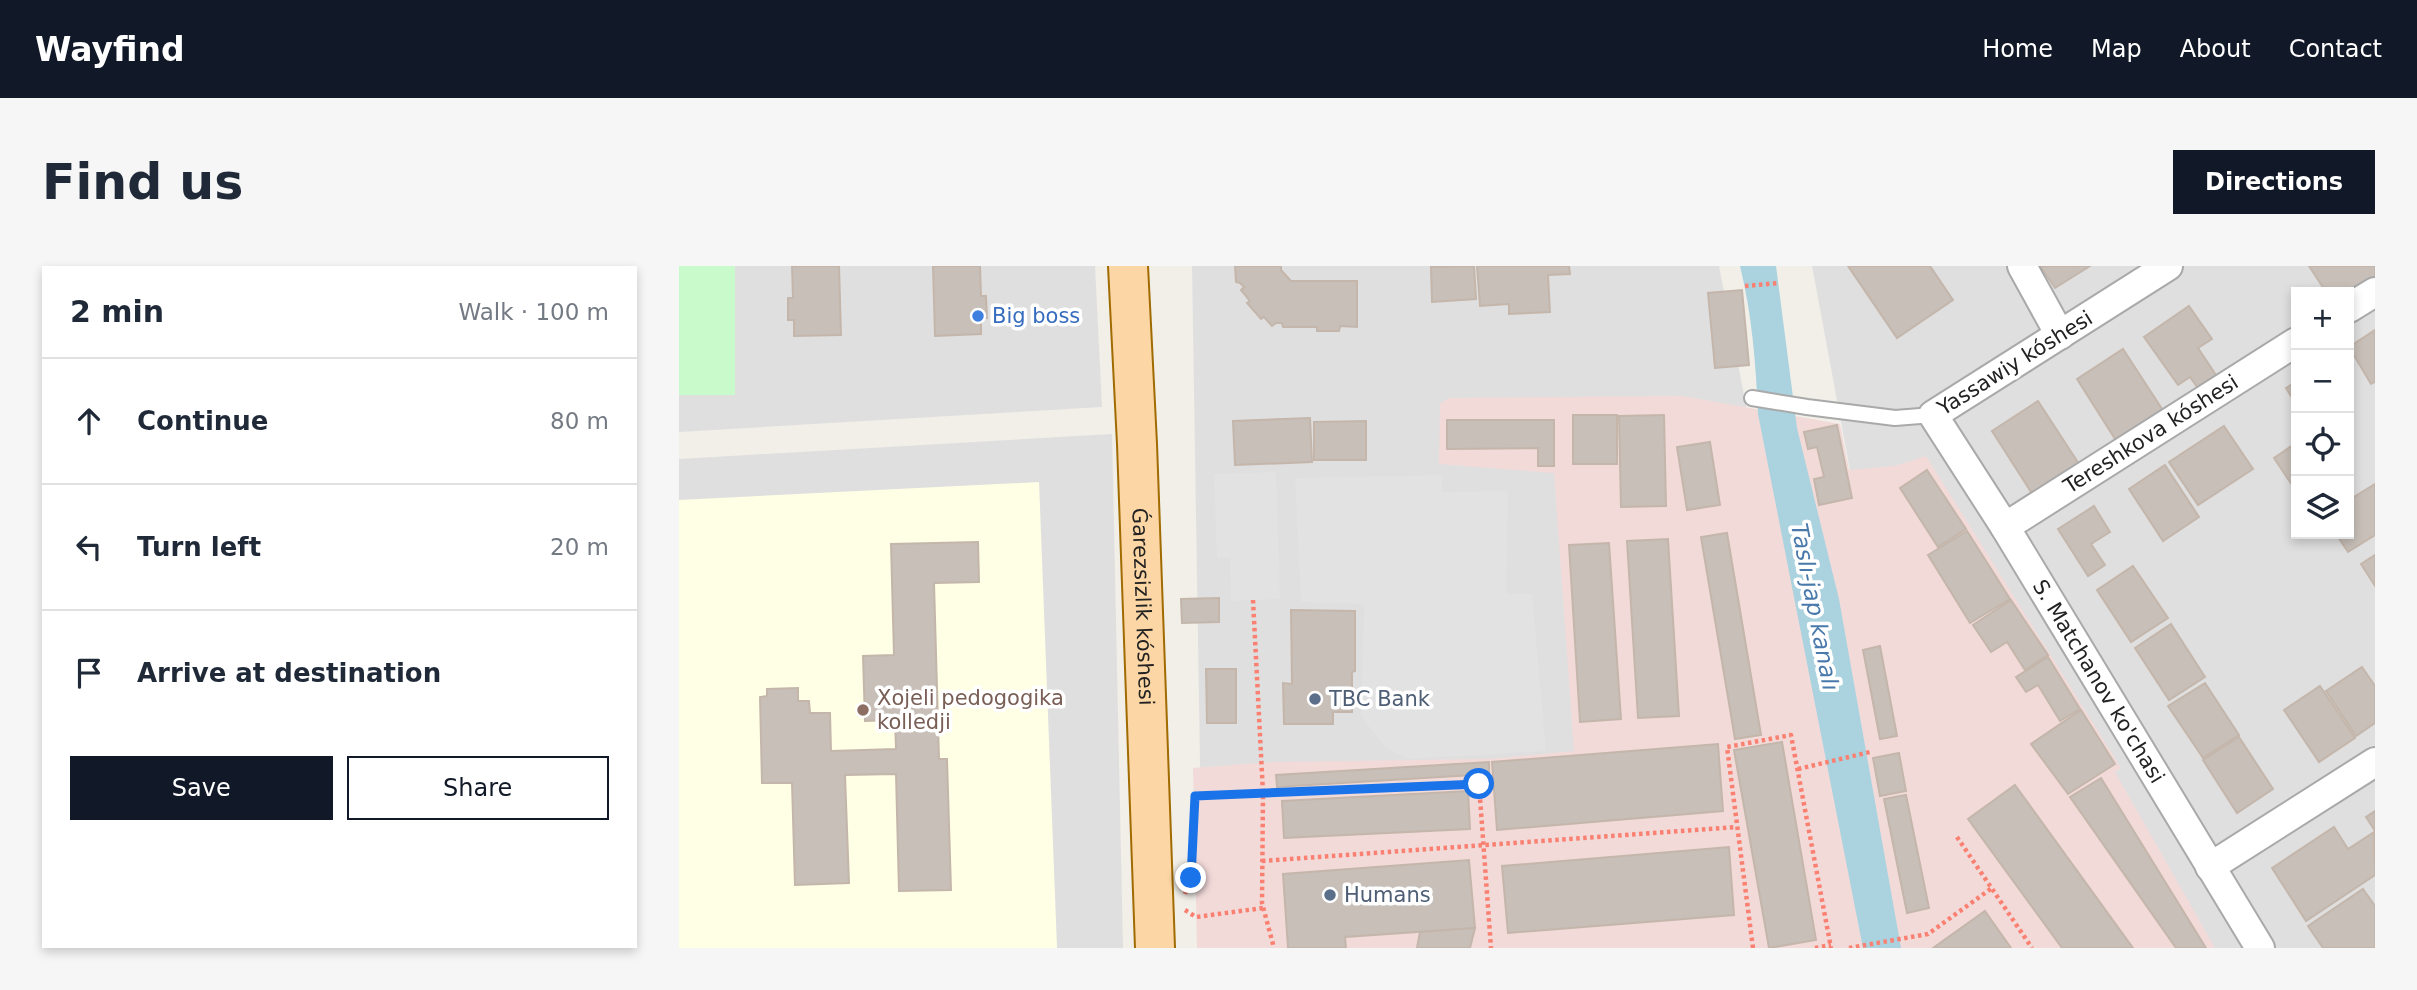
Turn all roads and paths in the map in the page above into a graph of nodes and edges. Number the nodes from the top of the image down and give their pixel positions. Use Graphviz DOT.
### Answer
graph roads {
  1 [pos="1128,266"];
  2 [pos="2022,266"];
  3 [pos="2168,266"];
  4 [pos="1779,283"];
  5 [pos="1745,286"];
  6 [pos="2375,292"];
  7 [pos="2354,306"];
  8 [pos="2060,335"];
  9 [pos="2291,345"];
  10 [pos="1752,398"];
  11 [pos="1933,415"];
  12 [pos="2005,527"];
  13 [pos="1253,600"];
  14 [pos="1870,751"];
  15 [pos="2375,762"];
  16 [pos="1798,769"];
  17 [pos="1263,793"];
  18 [pos="1736,827"];
  19 [pos="1957,837"];
  20 [pos="1483,844"];
  21 [pos="1262,861"];
  22 [pos="2210,867"];
  23 [pos="1992,888"];
  24 [pos="1184,898"];
  25 [pos="1181,907"];
  26 [pos="1263,908"];
  27 [pos="1831,947"];
  28 [pos="1155,948"];
  29 [pos="1274,948"];
  30 [pos="1491,948"];
  31 [pos="1753,948"];
  32 [pos="1815,948"];
  33 [pos="1849,948"];
  34 [pos="2032,948"];
  35 [pos="2260,948"];
  1 -- 28 [label="main road, Ǵarezsizlik kóshesi"];
  2 -- 8 [label="street"];
  3 -- 8 [label="street, Yassawiy kóshesi"];
  4 -- 5 [label="path"];
  6 -- 7 [label="street"];
  8 -- 11 [label="street, Yassawiy kóshesi"];
  9 -- 12 [label="street, Tereshkova kóshesi"];
  10 -- 11 [label="lane, Yassawiy kóshesi"];
  11 -- 12 [label="street, S. Matchanov ko'chasi"];
  12 -- 22 [label="street, S. Matchanov ko'chasi"];
  13 -- 17 [label="path"];
  14 -- 16 [label="path"];
  15 -- 22 [label="street"];
  16 -- 18 [label="path"];
  16 -- 27 [label="path"];
  17 -- 20 [label="path"];
  17 -- 21 [label="path"];
  17 -- 24 [label="path"];
  18 -- 20 [label="path"];
  18 -- 31 [label="path"];
  19 -- 23 [label="path"];
  20 -- 21 [label="path"];
  20 -- 30 [label="path"];
  21 -- 26 [label="path"];
  22 -- 35 [label="street, S. Matchanov ko'chasi"];
  23 -- 33 [label="path"];
  23 -- 34 [label="path"];
  25 -- 26 [label="path"];
  26 -- 29 [label="path"];
  27 -- 32 [label="path"];
}
